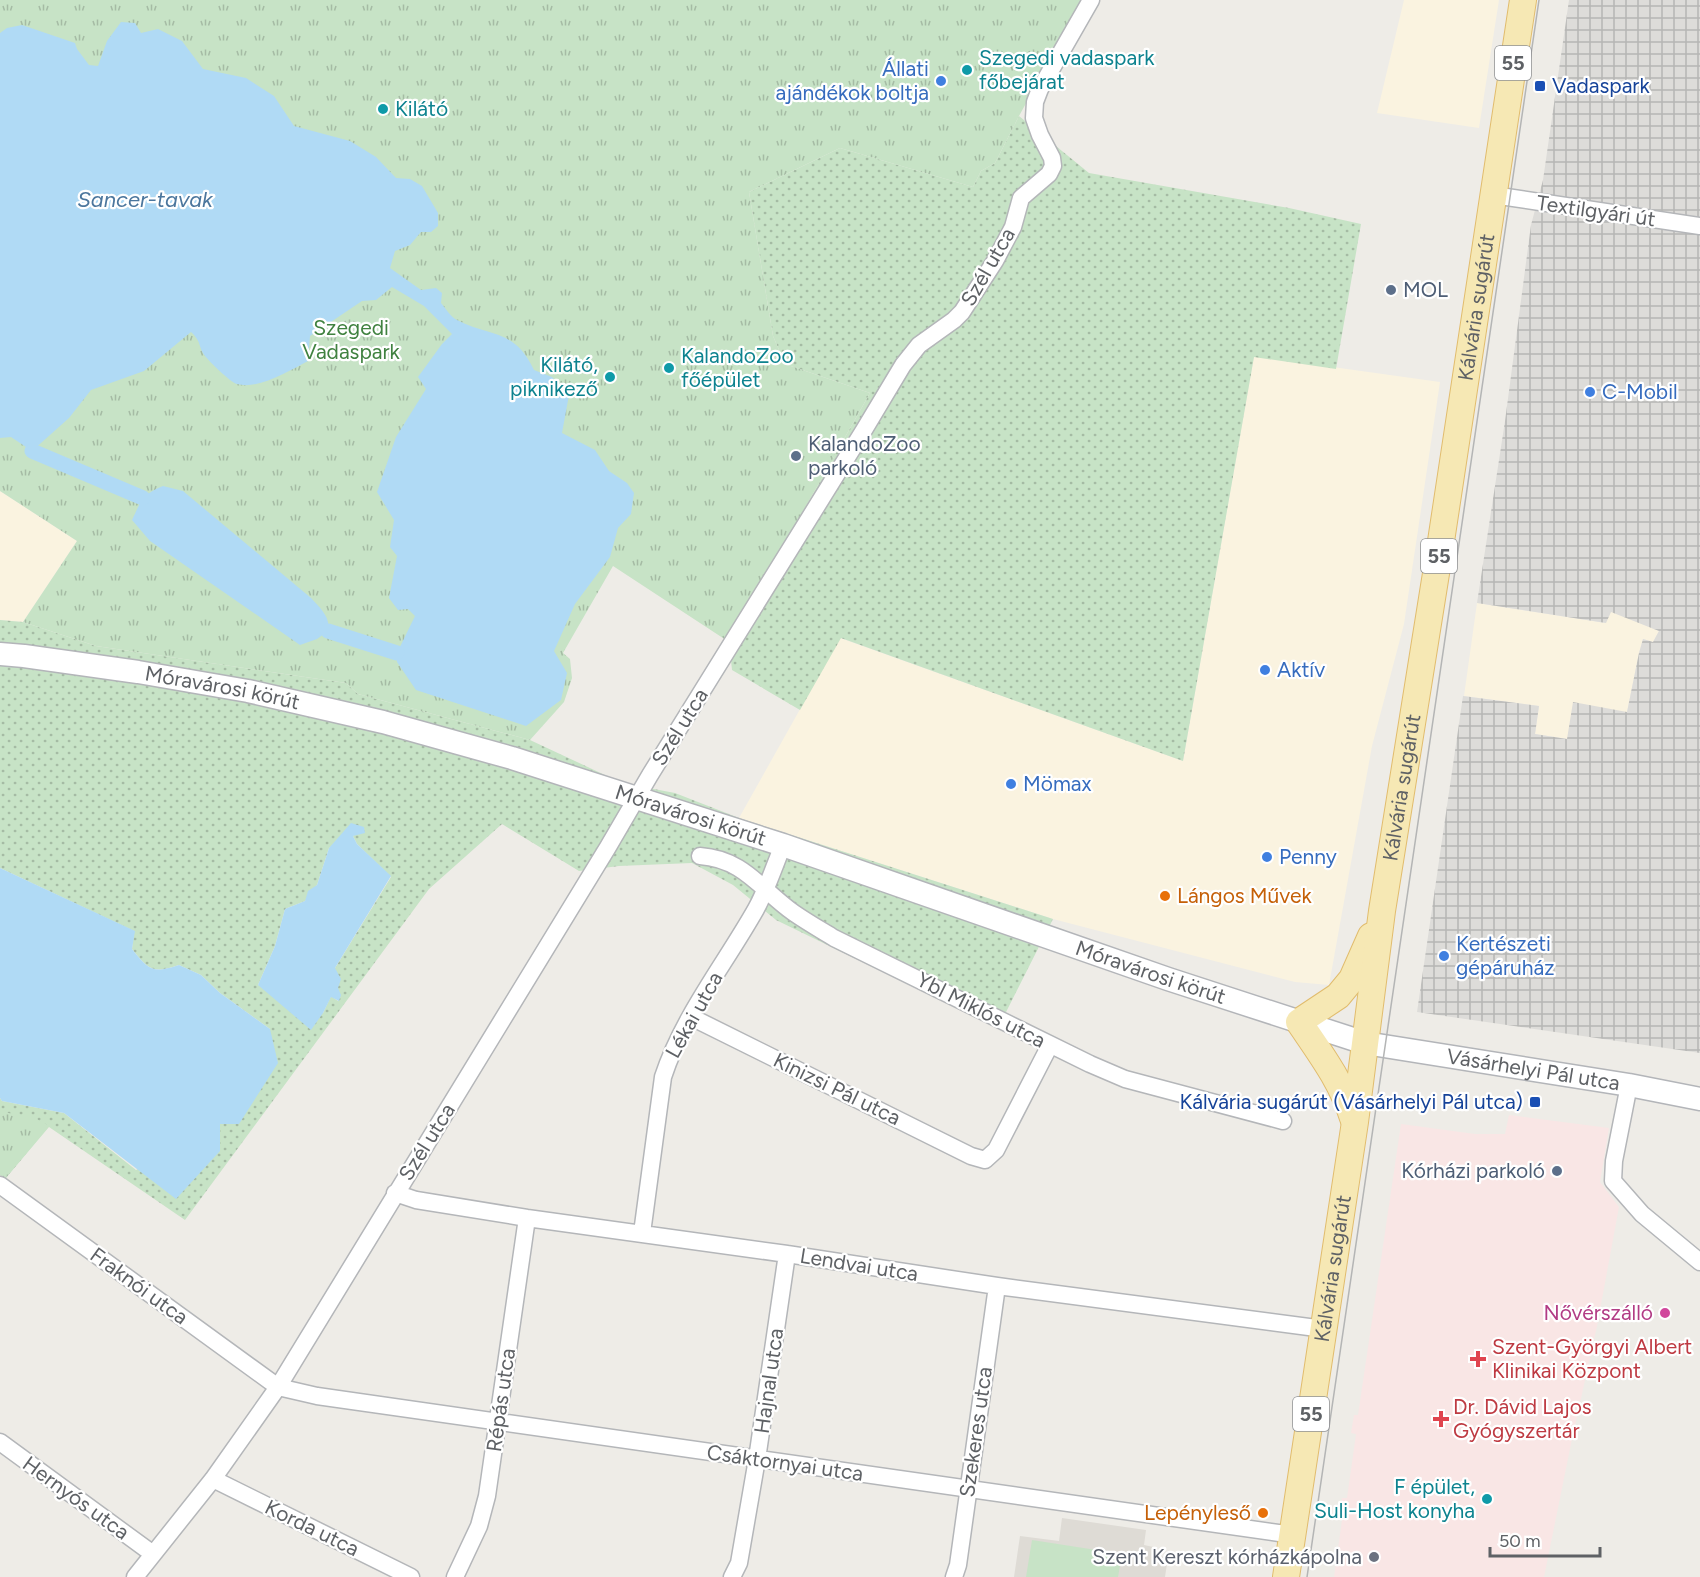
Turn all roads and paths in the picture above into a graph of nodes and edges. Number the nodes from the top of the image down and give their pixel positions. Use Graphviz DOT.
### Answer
graph roads {
  1 [pos="1091,0"];
  2 [pos="1523,0"];
  3 [pos="1493,195"];
  4 [pos="1700,226"];
  5 [pos="0,654"];
  6 [pos="637,798"];
  7 [pos="783,845"];
  8 [pos="700,856"];
  9 [pos="765,890"];
  10 [pos="1382,911"];
  11 [pos="691,1017"];
  12 [pos="1299,1022"];
  13 [pos="1365,1043"];
  14 [pos="1050,1045"];
  15 [pos="1629,1085"];
  16 [pos="1700,1099"];
  17 [pos="1283,1121"];
  18 [pos="1355,1122"];
  19 [pos="0,1185"];
  20 [pos="395,1193"];
  21 [pos="527,1218"];
  22 [pos="642,1233"];
  23 [pos="787,1254"];
  24 [pos="1700,1262"];
  25 [pos="997,1286"];
  26 [pos="1324,1329"];
  27 [pos="278,1386"];
  28 [pos="498,1422"];
  29 [pos="0,1442"];
  30 [pos="758,1459"];
  31 [pos="213,1479"];
  32 [pos="968,1488"];
  33 [pos="1293,1535"];
  34 [pos="153,1554"];
  35 [pos="135,1577"];
  36 [pos="411,1577"];
  37 [pos="455,1577"];
  38 [pos="732,1577"];
  39 [pos="954,1577"];
  40 [pos="1286,1577"];
  1 -- 6 [label="street, Szél utca"];
  2 -- 3 [label="main road, Kálvária sugárút / 55"];
  3 -- 4 [label="street, Textilgyári út"];
  3 -- 10 [label="main road, Kálvária sugárút / 55"];
  5 -- 6 [label="main road, Móravárosi körút"];
  6 -- 7 [label="main road, Móravárosi körút"];
  6 -- 20 [label="street, Szél utca"];
  7 -- 9 [label="street, Lékai utca"];
  7 -- 12 [label="main road, Móravárosi körút"];
  8 -- 9 [label="street, Ybl Miklós utca"];
  9 -- 11 [label="street, Lékai utca"];
  9 -- 14 [label="street, Ybl Miklós utca"];
  10 -- 12 [label="main road"];
  10 -- 13 [label="main road, Kálvária sugárút / 55"];
  11 -- 14 [label="street, Kinizsi Pál utca"];
  11 -- 22 [label="street, Lékai utca"];
  12 -- 13 [label="main road, Móravárosi körút"];
  12 -- 18 [label="main road"];
  13 -- 15 [label="main road, Vásárhelyi Pál utca"];
  13 -- 18 [label="main road, Kálvária sugárút / 55"];
  14 -- 17 [label="street, Ybl Miklós utca"];
  15 -- 16 [label="main road, Vásárhelyi Pál utca"];
  15 -- 24 [label="street"];
  18 -- 26 [label="main road, Kálvária sugárút / 55"];
  19 -- 27 [label="street, Fraknói utca"];
  20 -- 21 [label="street, Lendvai utca"];
  20 -- 27 [label="street, Szél utca"];
  21 -- 22 [label="street, Lendvai utca"];
  21 -- 28 [label="street, Répás utca"];
  22 -- 23 [label="street, Lendvai utca"];
  23 -- 25 [label="street, Lendvai utca"];
  23 -- 30 [label="street, Hajnal utca"];
  25 -- 26 [label="street, Lendvai utca"];
  25 -- 32 [label="street, Szekeres utca"];
  26 -- 33 [label="main road, Kálvária sugárút / 55"];
  27 -- 28 [label="street, Csáktornyai utca"];
  27 -- 31 [label="street, Szél utca"];
  28 -- 30 [label="street, Csáktornyai utca"];
  28 -- 37 [label="street, Répás utca"];
  29 -- 34 [label="street, Hernyós utca"];
  30 -- 32 [label="street, Csáktornyai utca"];
  30 -- 38 [label="street, Hajnal utca"];
  31 -- 34 [label="street, Szél utca"];
  31 -- 36 [label="street, Korda utca"];
  32 -- 33 [label="street, Csáktornyai utca"];
  32 -- 39 [label="street, Szekeres utca"];
  33 -- 40 [label="main road, Kálvária sugárút / 55"];
  34 -- 35 [label="street, Szél utca"];
}
